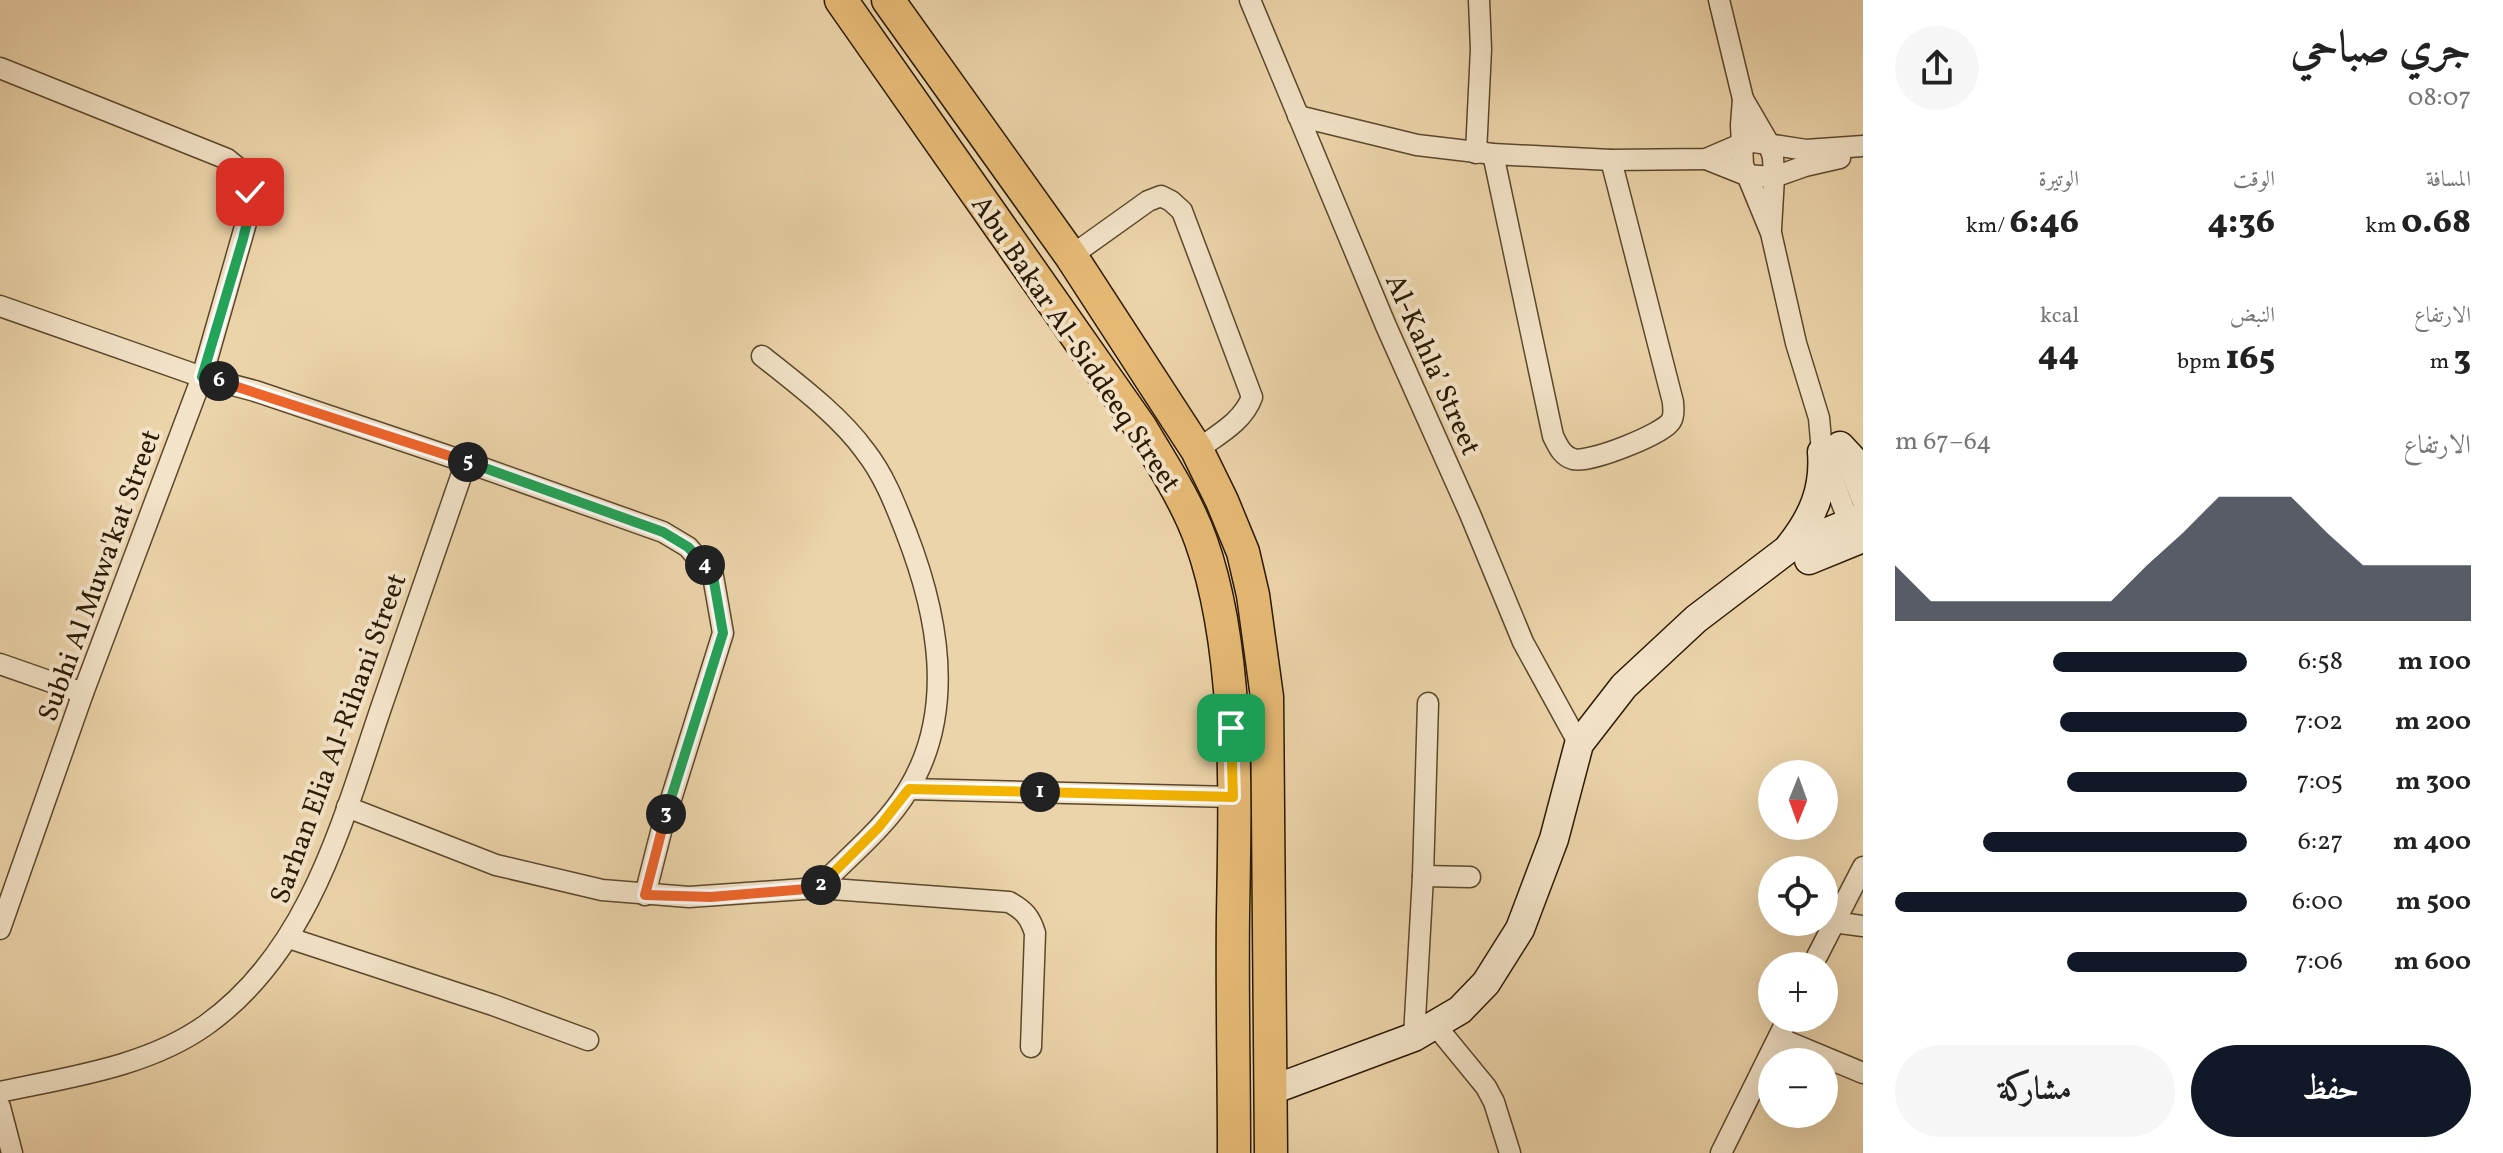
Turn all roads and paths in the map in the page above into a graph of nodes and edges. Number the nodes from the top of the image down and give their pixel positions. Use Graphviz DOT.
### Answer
graph roads {
  1 [pos="841,0"];
  2 [pos="888,0"];
  3 [pos="1250,0"];
  4 [pos="1479,0"];
  5 [pos="1719,0"];
  6 [pos="0,68"];
  7 [pos="1743,99"];
  8 [pos="1298,116"];
  9 [pos="1768,142"];
  10 [pos="1741,144"];
  11 [pos="1863,146"];
  12 [pos="1863,153"];
  13 [pos="1485,154"];
  14 [pos="1706,159"];
  15 [pos="1611,160"];
  16 [pos="1746,175"];
  17 [pos="1774,177"];
  18 [pos="1771,233"];
  19 [pos="1071,256"];
  20 [pos="0,306"];
  21 [pos="762,356"];
  22 [pos="202,377"];
  23 [pos="1831,449"];
  24 [pos="1197,450"];
  25 [pos="466,462"];
  26 [pos="1863,471"];
  27 [pos="1859,524"];
  28 [pos="1788,549"];
  29 [pos="1751,577"];
  30 [pos="0,664"];
  31 [pos="83,693"];
  32 [pos="1428,703"];
  33 [pos="1579,744"];
  34 [pos="909,789"];
  35 [pos="1233,797"];
  36 [pos="347,807"];
  37 [pos="1863,867"];
  38 [pos="1423,876"];
  39 [pos="1470,877"];
  40 [pos="818,888"];
  41 [pos="645,895"];
  42 [pos="1838,913"];
  43 [pos="1838,923"];
  44 [pos="1863,926"];
  45 [pos="0,929"];
  46 [pos="289,938"];
  47 [pos="1425,1032"];
  48 [pos="1782,1032"];
  49 [pos="1779,1038"];
  50 [pos="588,1040"];
  51 [pos="1031,1047"];
  52 [pos="1863,1073"];
  53 [pos="1272,1090"];
  54 [pos="0,1092"];
  55 [pos="0,1107"];
  56 [pos="12,1153"];
  57 [pos="1234,1153"];
  58 [pos="1271,1153"];
  59 [pos="1510,1153"];
  60 [pos="1721,1153"];
  1 -- 35 [label="main road, Abu Bakar Al-Siddeeq Street"];
  2 -- 19 [label="main road, Abu Bakar Al-Siddeeq Street"];
  3 -- 8 [label="street, Al-Kahla’ Street"];
  4 -- 13 [label="street"];
  5 -- 7 [label="street"];
  6 -- 22 [label="street, Subhi Al Muwa'kat Street"];
  7 -- 9 [label="street"];
  7 -- 10 [label="street"];
  8 -- 13 [label="street"];
  8 -- 33 [label="street, Al-Kahla’ Street"];
  9 -- 10 [label="street"];
  9 -- 11 [label="street"];
  9 -- 17 [label="street"];
  10 -- 14 [label="street"];
  10 -- 16 [label="street"];
  12 -- 17 [label="street"];
  13 -- 15 [label="street"];
  13 -- 15 [label="street"];
  14 -- 15 [label="street"];
  14 -- 16 [label="street"];
  16 -- 17 [label="street"];
  16 -- 18 [label="street"];
  17 -- 18 [label="street"];
  18 -- 23 [label="street"];
  19 -- 24 [label="main road, Abu Bakar Al-Siddeeq Street"];
  19 -- 24 [label="street"];
  20 -- 22 [label="street"];
  21 -- 34 [label="street"];
  22 -- 25 [label="street"];
  22 -- 31 [label="street, Subhi Al Muwa'kat Street"];
  23 -- 26 [label="street"];
  23 -- 27 [label="street"];
  23 -- 28 [label="street"];
  24 -- 53 [label="main road, Abu Bakar Al-Siddeeq Street"];
  25 -- 36 [label="street, Sarhan Elia Al-Rihani Street"];
  25 -- 41 [label="street"];
  27 -- 28 [label="street"];
  27 -- 29 [label="street"];
  28 -- 29 [label="street"];
  29 -- 33 [label="street"];
  30 -- 31 [label="street"];
  31 -- 45 [label="street, Subhi Al Muwa'kat Street"];
  32 -- 38 [label="street"];
  33 -- 47 [label="street"];
  34 -- 35 [label="street"];
  34 -- 40 [label="street"];
  35 -- 57 [label="main road, Abu Bakar Al-Siddeeq Street"];
  36 -- 41 [label="street"];
  36 -- 46 [label="street, Sarhan Elia Al-Rihani Street"];
  37 -- 42 [label="street"];
  38 -- 39 [label="street"];
  38 -- 47 [label="street"];
  40 -- 41 [label="street"];
  40 -- 51 [label="street"];
  43 -- 44 [label="street"];
  46 -- 50 [label="street"];
  46 -- 54 [label="street, Sarhan Elia Al-Rihani Street"];
  47 -- 53 [label="street"];
  47 -- 59 [label="street"];
  48 -- 49 [label="street"];
  49 -- 52 [label="street"];
  49 -- 60 [label="street"];
  53 -- 58 [label="main road, Abu Bakar Al-Siddeeq Street"];
  55 -- 56 [label="street"];
}
